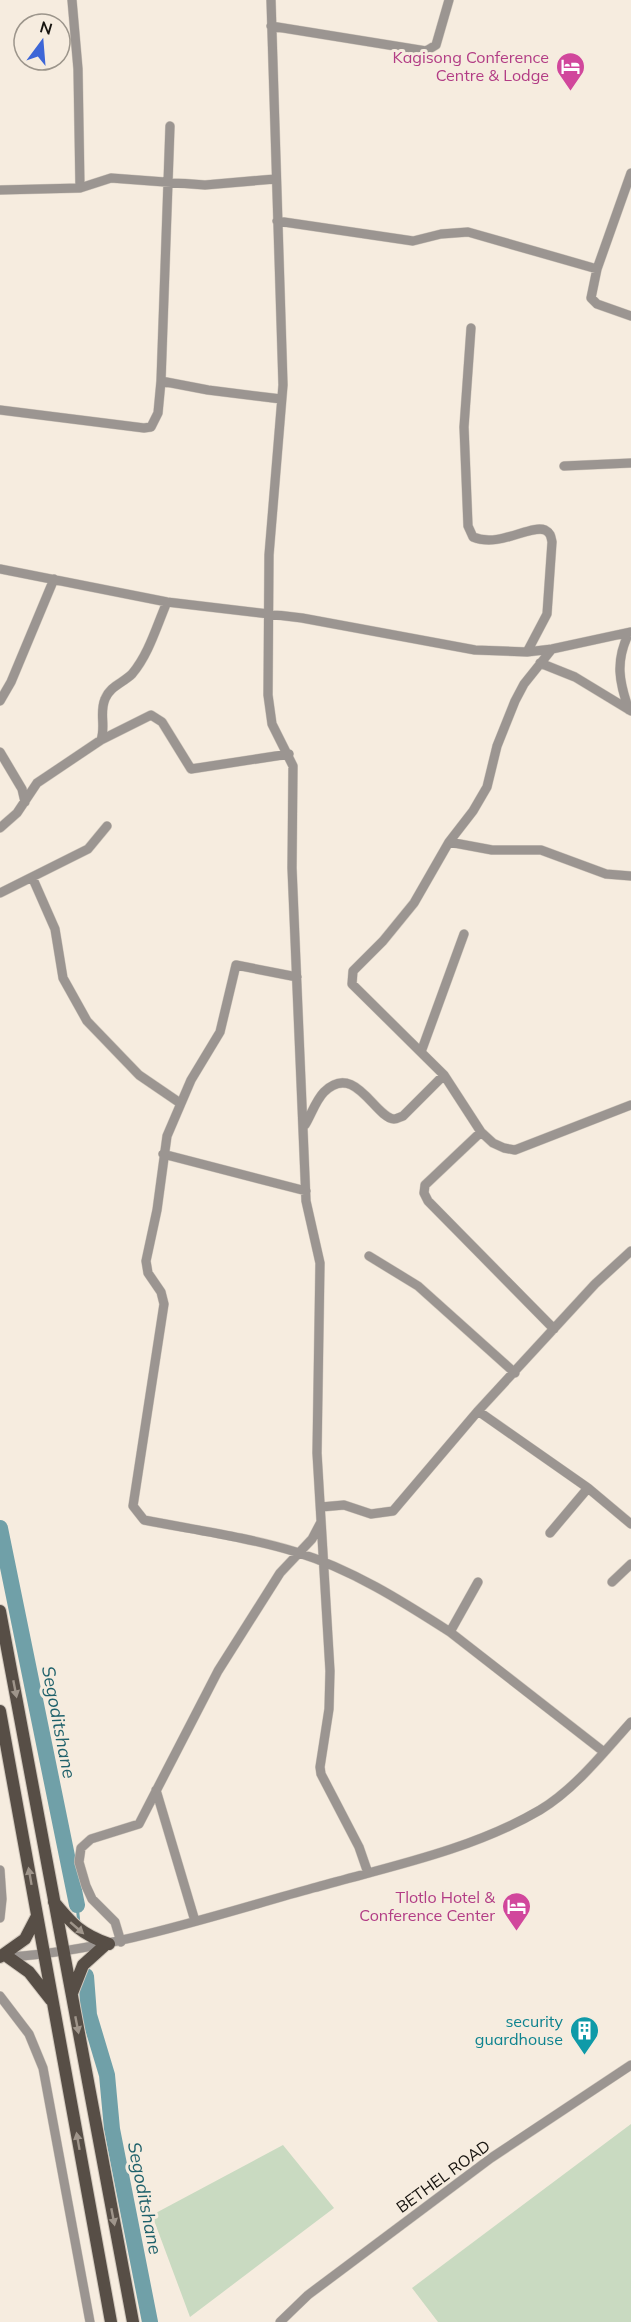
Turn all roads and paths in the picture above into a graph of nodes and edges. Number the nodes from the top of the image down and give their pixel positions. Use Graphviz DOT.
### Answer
graph roads {
  1 [pos="72,0"];
  2 [pos="272,0"];
  3 [pos="449,0"];
  4 [pos="271,26"];
  5 [pos="170,126"];
  6 [pos="631,172"];
  7 [pos="275,179"];
  8 [pos="170,183"];
  9 [pos="80,188"];
  10 [pos="0,190"];
  11 [pos="277,220"];
  12 [pos="597,269"];
  13 [pos="631,316"];
  14 [pos="471,328"];
  15 [pos="161,381"];
  16 [pos="281,399"];
  17 [pos="0,410"];
  18 [pos="631,463"];
  19 [pos="564,466"];
  20 [pos="0,569"];
  21 [pos="54,579"];
  22 [pos="167,602"];
  23 [pos="270,613"];
  24 [pos="630,633"];
  25 [pos="552,649"];
  26 [pos="527,652"];
  27 [pos="540,663"];
  28 [pos="0,701"];
  29 [pos="630,711"];
  30 [pos="101,740"];
  31 [pos="0,752"];
  32 [pos="289,754"];
  33 [pos="25,802"];
  34 [pos="107,825"];
  35 [pos="0,828"];
  36 [pos="448,842"];
  37 [pos="631,876"];
  38 [pos="33,879"];
  39 [pos="0,893"];
  40 [pos="464,934"];
  41 [pos="297,977"];
  42 [pos="421,1052"];
  43 [pos="444,1075"];
  44 [pos="180,1103"];
  45 [pos="631,1105"];
  46 [pos="305,1125"];
  47 [pos="481,1132"];
  48 [pos="163,1154"];
  49 [pos="306,1191"];
  50 [pos="631,1251"];
  51 [pos="369,1256"];
  52 [pos="554,1329"];
  53 [pos="515,1373"];
  54 [pos="478,1411"];
  55 [pos="588,1488"];
  56 [pos="321,1507"];
  57 [pos="322,1521"];
  58 [pos="631,1524"];
  59 [pos="550,1533"];
  60 [pos="298,1553"];
  61 [pos="324,1562"];
  62 [pos="631,1564"];
  63 [pos="478,1582"];
  64 [pos="612,1582"];
  65 [pos="0,1611"];
  66 [pos="450,1632"];
  67 [pos="0,1711"];
  68 [pos="631,1722"];
  69 [pos="604,1752"];
  70 [pos="156,1790"];
  71 [pos="0,1870"];
  72 [pos="368,1873"];
  73 [pos="53,1901"];
  74 [pos="37,1916"];
  75 [pos="0,1918"];
  76 [pos="195,1921"];
  77 [pos="111,1944"];
  78 [pos="62,1953"];
  79 [pos="45,1954"];
  80 [pos="3,1957"];
  81 [pos="71,1995"];
  82 [pos="0,1996"];
  83 [pos="52,2001"];
  84 [pos="631,2065"];
  85 [pos="90,2322"];
  86 [pos="111,2322"];
  87 [pos="133,2322"];
  88 [pos="280,2322"];
  1 -- 9 [label="street"];
  2 -- 4 [label="street"];
  3 -- 4 [label="street"];
  4 -- 7 [label="street"];
  5 -- 8 [label="street"];
  6 -- 12 [label="street"];
  7 -- 8 [label="street"];
  7 -- 11 [label="street"];
  8 -- 9 [label="street"];
  8 -- 15 [label="street"];
  9 -- 10 [label="street"];
  11 -- 12 [label="street"];
  11 -- 16 [label="street"];
  12 -- 13 [label="street"];
  14 -- 26 [label="street"];
  15 -- 16 [label="street"];
  15 -- 17 [label="street"];
  16 -- 23 [label="street"];
  18 -- 19 [label="street"];
  20 -- 21 [label="street"];
  21 -- 22 [label="street"];
  21 -- 28 [label="street"];
  22 -- 23 [label="street"];
  22 -- 30 [label="street"];
  23 -- 26 [label="street"];
  23 -- 32 [label="street"];
  24 -- 25 [label="street"];
  24 -- 29 [label="street"];
  25 -- 26 [label="street"];
  25 -- 27 [label="street"];
  27 -- 29 [label="street"];
  27 -- 36 [label="street"];
  30 -- 32 [label="street"];
  30 -- 33 [label="street"];
  31 -- 33 [label="street"];
  32 -- 41 [label="street"];
  33 -- 35 [label="street"];
  34 -- 38 [label="street"];
  36 -- 37 [label="street"];
  36 -- 42 [label="street"];
  38 -- 39 [label="street"];
  38 -- 44 [label="street"];
  40 -- 42 [label="street"];
  41 -- 44 [label="street"];
  41 -- 46 [label="street"];
  42 -- 43 [label="street"];
  43 -- 46 [label="street"];
  43 -- 47 [label="street"];
  44 -- 48 [label="street"];
  45 -- 47 [label="street"];
  46 -- 49 [label="street"];
  47 -- 52 [label="street"];
  48 -- 49 [label="street"];
  48 -- 60 [label="street"];
  49 -- 56 [label="street"];
  50 -- 52 [label="street"];
  51 -- 53 [label="street"];
  52 -- 53 [label="street"];
  53 -- 54 [label="street"];
  54 -- 55 [label="street"];
  54 -- 56 [label="street"];
  55 -- 58 [label="street"];
  55 -- 59 [label="street"];
  56 -- 57 [label="street"];
  57 -- 60 [label="street"];
  57 -- 61 [label="street"];
  60 -- 61 [label="street"];
  60 -- 70 [label="street"];
  61 -- 66 [label="street"];
  61 -- 72 [label="street"];
  62 -- 64 [label="street"];
  63 -- 66 [label="street"];
  65 -- 73 [label="main road, one-way"];
  66 -- 69 [label="street"];
  74 -- 67 [label="main road, one-way"];
  68 -- 69 [label="street"];
  69 -- 72 [label="street"];
  70 -- 76 [label="street"];
  70 -- 77 [label="street"];
  71 -- 75 [label="street"];
  72 -- 76 [label="street"];
  73 -- 77 [label="main road, one-way"];
  73 -- 78 [label="main road"];
  74 -- 79 [label="main road"];
  74 -- 80 [label="main road"];
  76 -- 77 [label="street"];
  77 -- 78 [label="street"];
  77 -- 81 [label="main road"];
  78 -- 79 [label="street"];
  78 -- 81 [label="main road"];
  79 -- 80 [label="street"];
  79 -- 83 [label="main road"];
  80 -- 83 [label="main road"];
  81 -- 87 [label="main road, one-way"];
  82 -- 85 [label="street"];
  86 -- 83 [label="main road, one-way"];
  84 -- 88 [label="street, BETHEL ROAD"];
}
